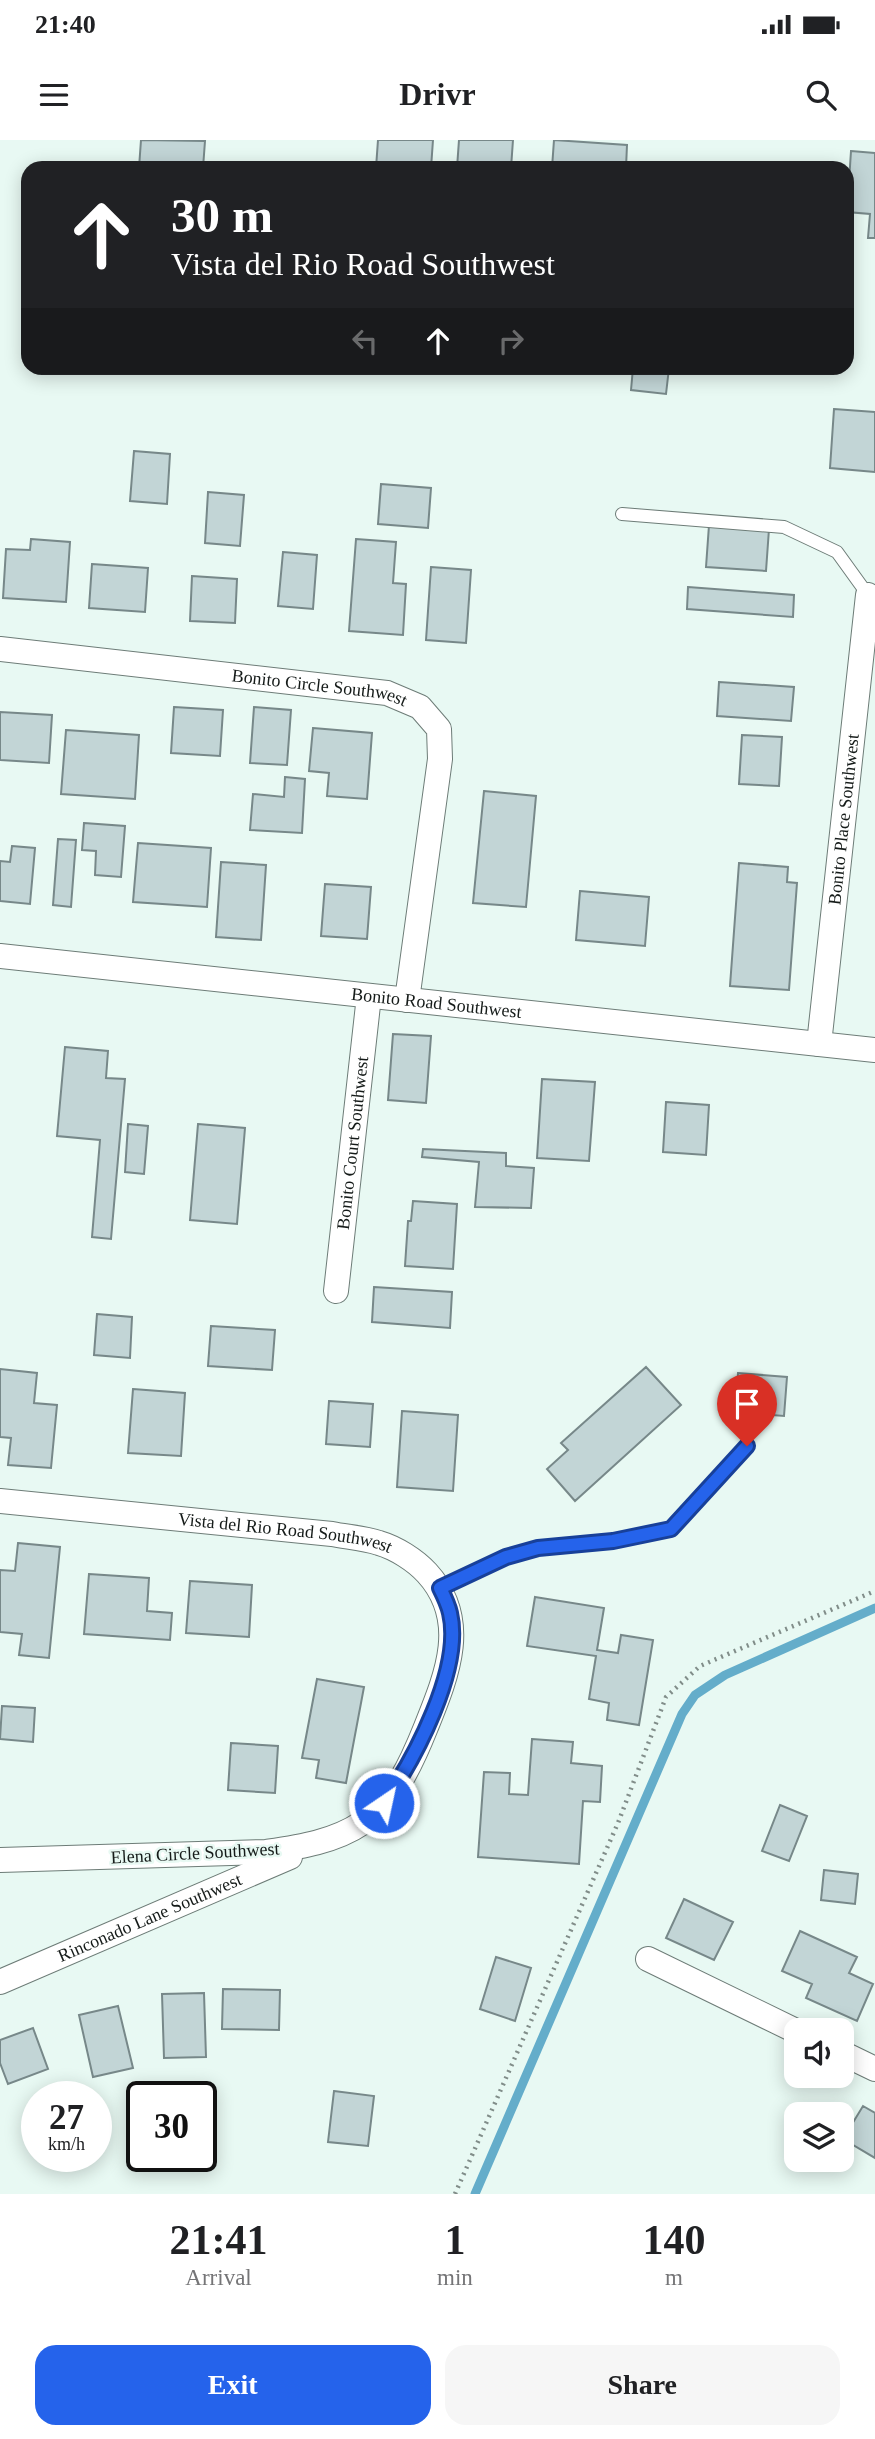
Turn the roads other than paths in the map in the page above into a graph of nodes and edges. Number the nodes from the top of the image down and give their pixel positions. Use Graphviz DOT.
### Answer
graph roads {
  1 [pos="622,514"];
  2 [pos="868,595"];
  3 [pos="0,649"];
  4 [pos="0,956"];
  5 [pos="369,996"];
  6 [pos="407,1000"];
  7 [pos="819,1044"];
  8 [pos="875,1050"];
  9 [pos="336,1291"];
  10 [pos="747,1446"];
  11 [pos="0,1501"];
  12 [pos="440,1588"];
  13 [pos="438,1698"];
  14 [pos="339,1836"];
  15 [pos="0,1860"];
  16 [pos="649,1959"];
  17 [pos="0,1982"];
  18 [pos="784,2025"];
  19 [pos="854,2059"];
  20 [pos="875,2069"];
  1 -- 2 [label="lane"];
  2 -- 7 [label="street, Bonito Place Southwest"];
  3 -- 6 [label="street, Bonito Circle Southwest"];
  4 -- 5 [label="street, Bonito Road Southwest"];
  5 -- 6 [label="street, Bonito Road Southwest"];
  5 -- 9 [label="street, Bonito Court Southwest"];
  6 -- 7 [label="street, Bonito Road Southwest"];
  7 -- 8 [label="street, Bonito Road Southwest"];
  10 -- 12 [label="lane"];
  11 -- 12 [label="street, Vista del Rio Road Southwest"];
  12 -- 13 [label="street, Vista del Rio Road Southwest"];
  13 -- 14 [label="street, Elena Circle Southwest"];
  14 -- 15 [label="street, Elena Circle Southwest"];
  14 -- 17 [label="street, Rinconado Lane Southwest"];
  16 -- 18 [label="street"];
  19 -- 20 [label="street"];
}
